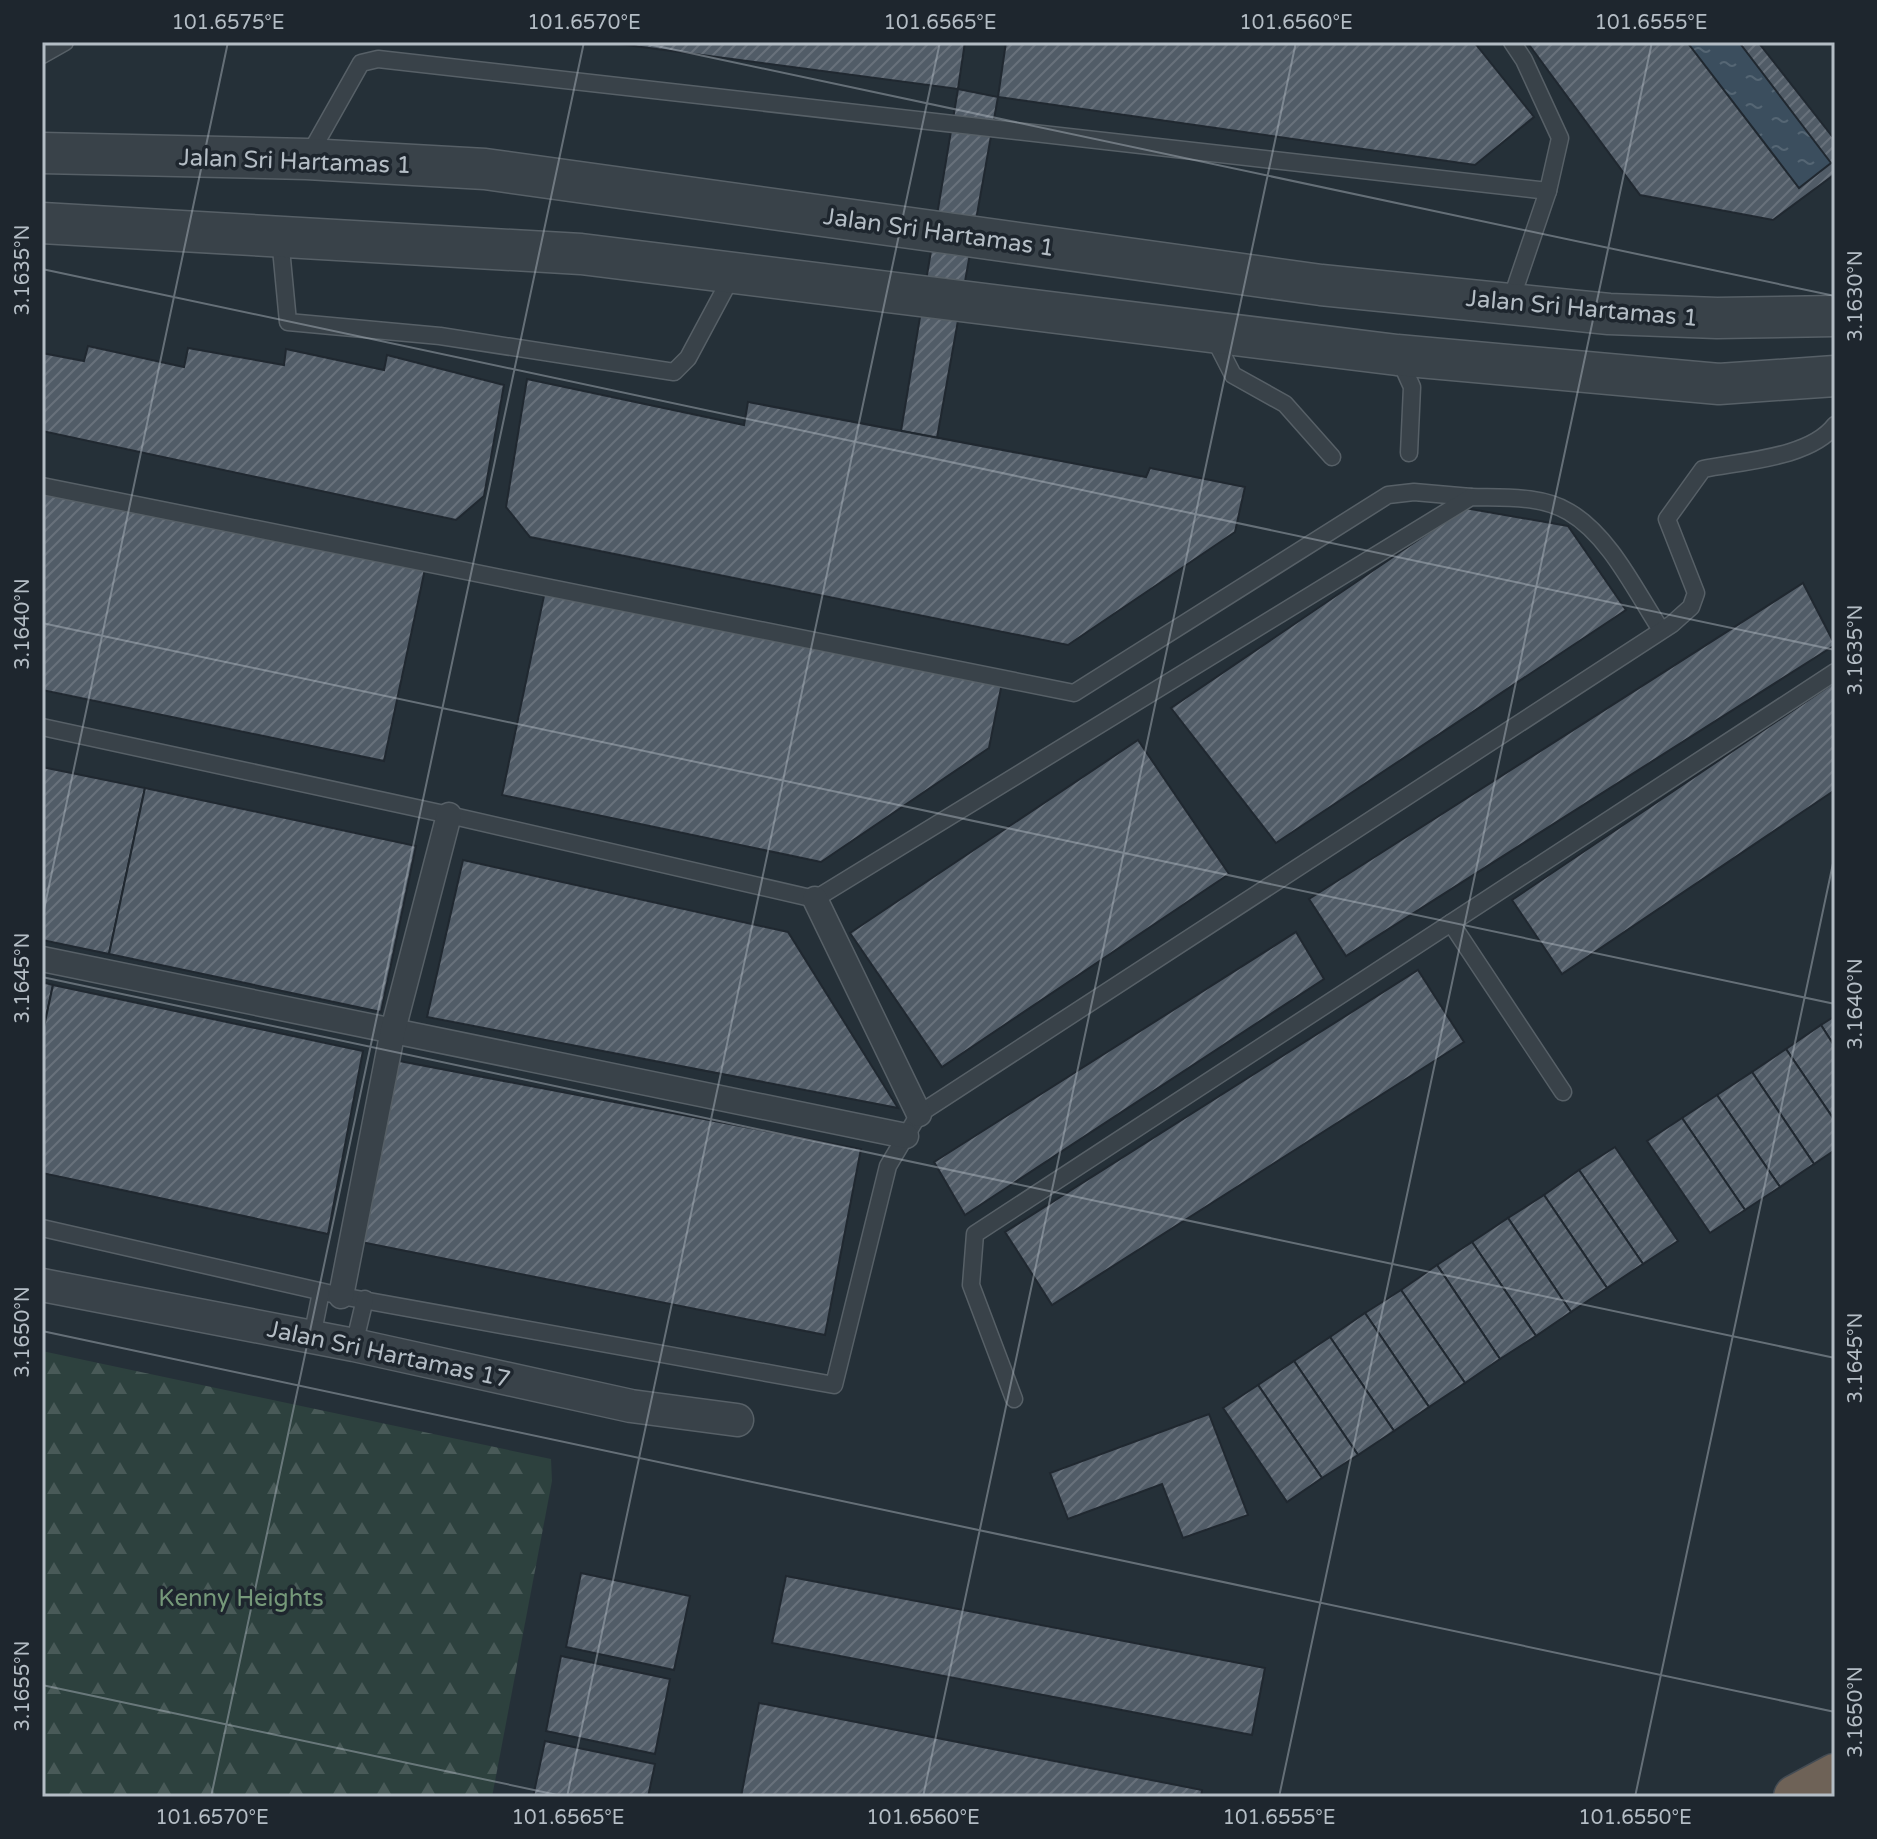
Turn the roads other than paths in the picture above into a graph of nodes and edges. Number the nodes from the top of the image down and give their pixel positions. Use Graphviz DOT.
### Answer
graph roads {
  1 [pos="65,42"];
  2 [pos="1512,42"];
  3 [pos="42,55"];
  4 [pos="42,153"];
  5 [pos="307,159"];
  6 [pos="1548,191"];
  7 [pos="42,223"];
  8 [pos="280,236"];
  9 [pos="734,273"];
  10 [pos="1404,293"];
  11 [pos="1510,303"];
  12 [pos="1835,316"];
  13 [pos="1212,332"];
  14 [pos="1397,355"];
  15 [pos="1835,376"];
  16 [pos="1835,425"];
  17 [pos="1409,453"];
  18 [pos="1332,457"];
  19 [pos="42,486"];
  20 [pos="1471,497"];
  21 [pos="1666,627"];
  22 [pos="1835,672"];
  23 [pos="42,727"];
  24 [pos="449,815"];
  25 [pos="815,899"];
  26 [pos="1451,923"];
  27 [pos="42,959"];
  28 [pos="393,1030"];
  29 [pos="1563,1092"];
  30 [pos="919,1114"];
  31 [pos="906,1136"];
  32 [pos="42,1228"];
  33 [pos="42,1285"];
  34 [pos="342,1295"];
  35 [pos="312,1337"];
  36 [pos="354,1345"];
  37 [pos="1014,1399"];
  38 [pos="737,1420"];
  39 [pos="1835,1776"];
  40 [pos="1796,1797"];
  1 -- 3 [label="lane"];
  2 -- 6 [label="lane"];
  4 -- 5 [label="street, Jalan Sri Hartamas 1"];
  5 -- 6 [label="lane"];
  5 -- 10 [label="street, Jalan Sri Hartamas 1"];
  6 -- 11 [label="lane"];
  7 -- 8 [label="street"];
  8 -- 9 [label="street"];
  8 -- 9 [label="lane"];
  9 -- 13 [label="street"];
  10 -- 11 [label="street, Jalan Sri Hartamas 1"];
  10 -- 14 [label="street"];
  11 -- 12 [label="street, Jalan Sri Hartamas 1"];
  13 -- 14 [label="street"];
  13 -- 18 [label="lane"];
  14 -- 15 [label="street"];
  14 -- 17 [label="lane"];
  16 -- 21 [label="lane"];
  19 -- 20 [label="lane"];
  20 -- 21 [label="lane"];
  20 -- 25 [label="lane"];
  21 -- 30 [label="lane"];
  22 -- 26 [label="lane"];
  23 -- 24 [label="lane"];
  24 -- 25 [label="lane"];
  24 -- 28 [label="street"];
  25 -- 30 [label="street"];
  26 -- 29 [label="lane"];
  26 -- 37 [label="lane"];
  27 -- 28 [label="street"];
  28 -- 31 [label="street"];
  28 -- 34 [label="street"];
  30 -- 31 [label="lane"];
  31 -- 34 [label="lane"];
  32 -- 34 [label="lane"];
  33 -- 35 [label="street, Jalan Sri Hartamas 17"];
  34 -- 35 [label="lane"];
  34 -- 36 [label="lane"];
  35 -- 36 [label="street, Jalan Sri Hartamas 17"];
  36 -- 38 [label="street, Jalan Sri Hartamas 17"];
  39 -- 40 [label="highway"];
}
